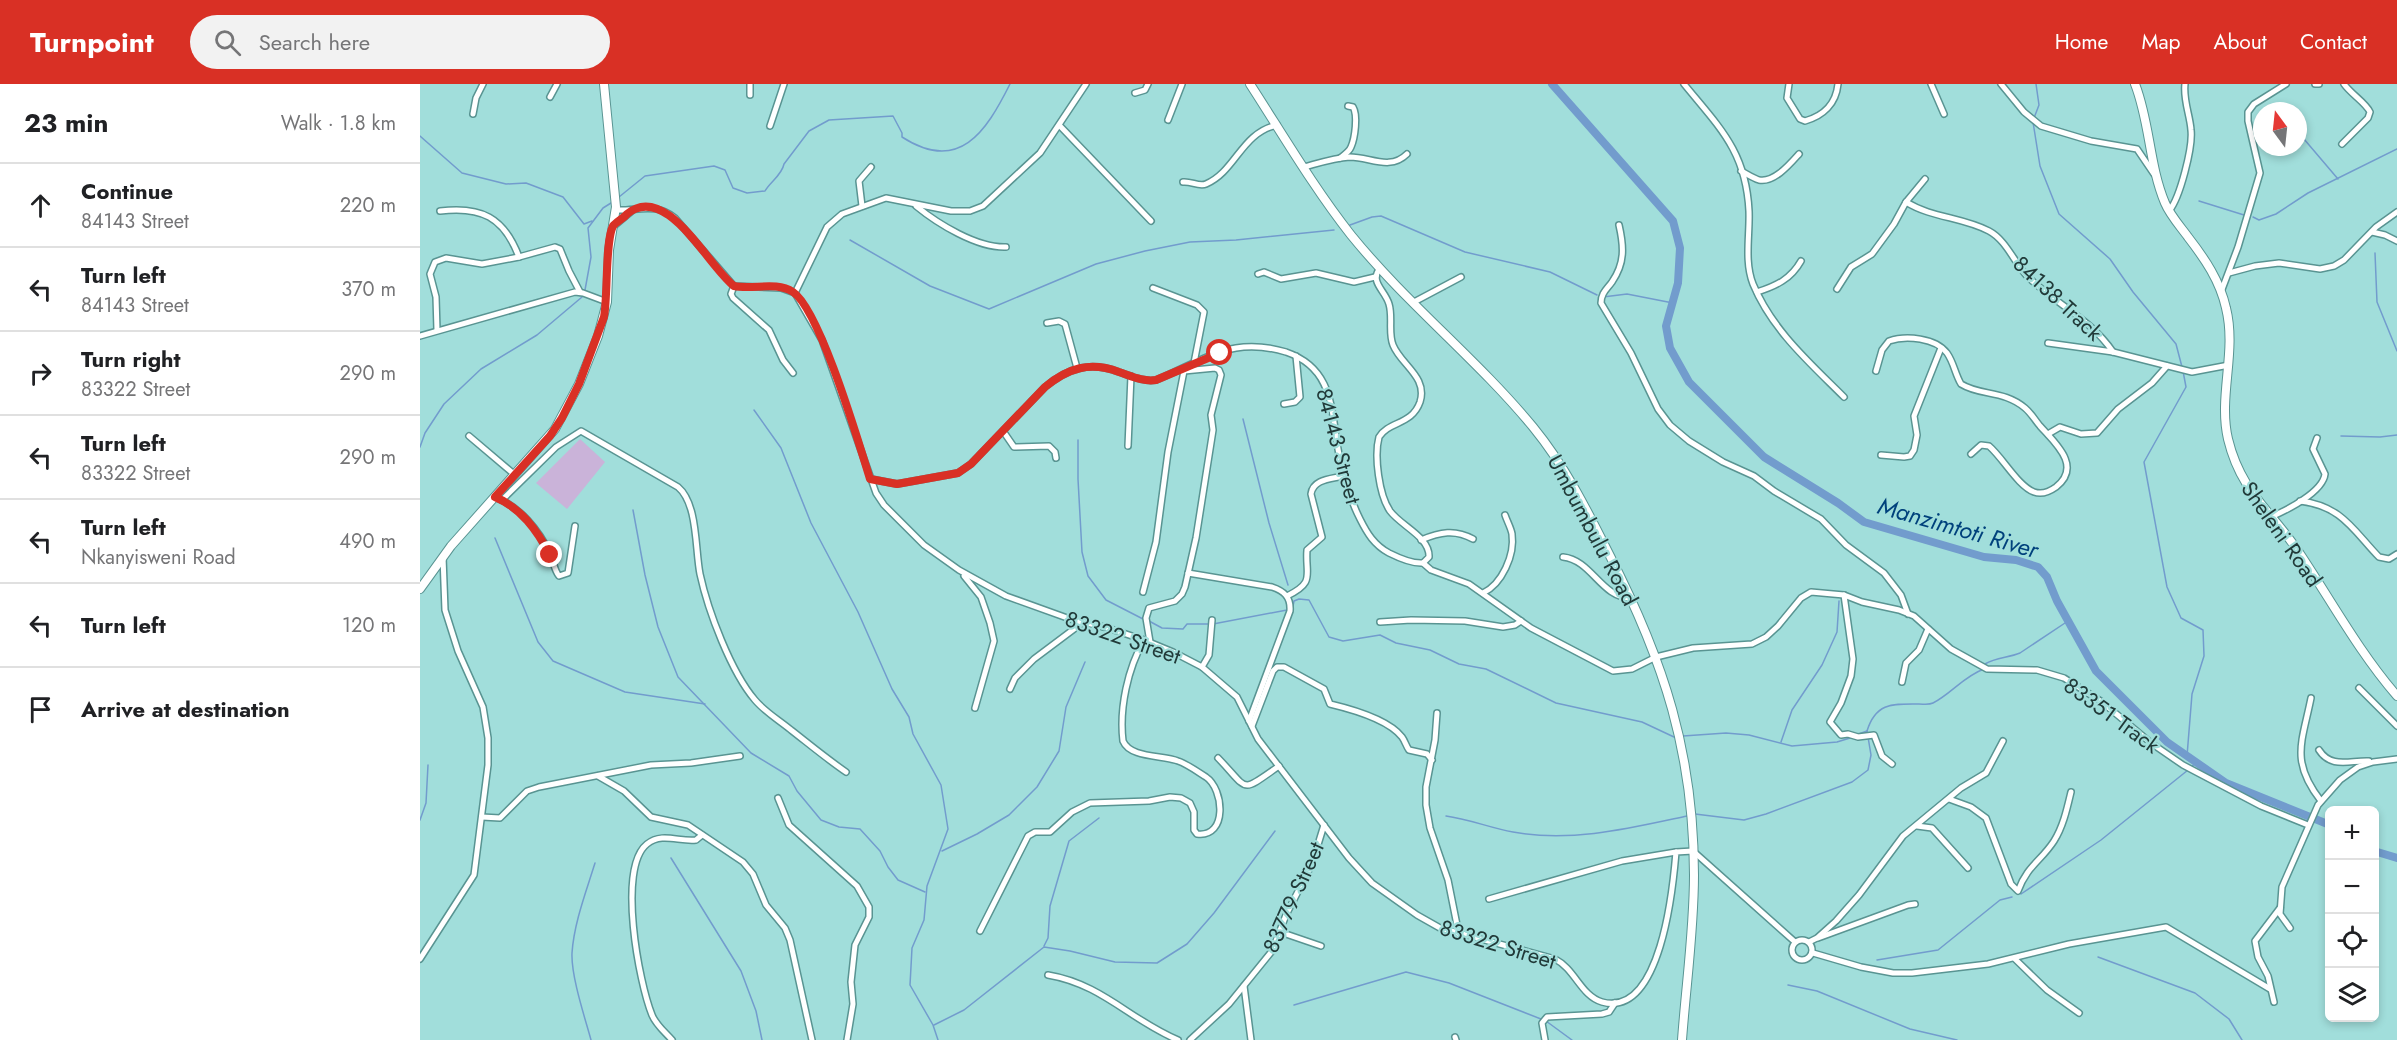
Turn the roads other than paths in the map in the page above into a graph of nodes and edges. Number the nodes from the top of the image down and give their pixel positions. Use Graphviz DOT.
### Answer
graph roads {
  1 [pos="483,84"];
  2 [pos="556,84"];
  3 [pos="604,84"];
  4 [pos="750,84"];
  5 [pos="784,84"];
  6 [pos="1086,84"];
  7 [pos="1149,84"];
  8 [pos="1182,84"];
  9 [pos="1250,84"];
  10 [pos="1684,84"];
  11 [pos="1789,84"];
  12 [pos="1838,84"];
  13 [pos="1931,84"];
  14 [pos="2001,84"];
  15 [pos="2135,84"];
  16 [pos="2185,84"];
  17 [pos="2276,84"];
  18 [pos="2286,84"];
  19 [pos="2344,84"];
  20 [pos="1135,93"];
  21 [pos="750,95"];
  22 [pos="2268,96"];
  23 [pos="550,97"];
  24 [pos="1348,106"];
  25 [pos="473,114"];
  26 [pos="1944,114"];
  27 [pos="1168,120"];
  28 [pos="1276,125"];
  29 [pos="770,126"];
  30 [pos="1060,126"];
  31 [pos="2342,144"];
  32 [pos="1407,154"];
  33 [pos="1798,154"];
  34 [pos="1339,159"];
  35 [pos="871,167"];
  36 [pos="1304,167"];
  37 [pos="1741,171"];
  38 [pos="2157,176"];
  39 [pos="1925,178"];
  40 [pos="1184,182"];
  41 [pos="1906,202"];
  42 [pos="915,204"];
  43 [pos="862,206"];
  44 [pos="634,208"];
  45 [pos="616,210"];
  46 [pos="440,211"];
  47 [pos="2169,211"];
  48 [pos="2397,212"];
  49 [pos="1151,221"];
  50 [pos="1619,225"];
  51 [pos="614,226"];
  52 [pos="2372,232"];
  53 [pos="2397,241"];
  54 [pos="1006,248"];
  55 [pos="519,257"];
  56 [pos="1801,261"];
  57 [pos="1380,268"];
  58 [pos="2229,273"];
  59 [pos="1258,274"];
  60 [pos="1375,277"];
  61 [pos="1461,277"];
  62 [pos="734,286"];
  63 [pos="1153,288"];
  64 [pos="1837,289"];
  65 [pos="580,292"];
  66 [pos="1757,292"];
  67 [pos="2221,292"];
  68 [pos="795,293"];
  69 [pos="606,302"];
  70 [pos="1414,302"];
  71 [pos="1047,323"];
  72 [pos="437,330"];
  73 [pos="420,336"];
  74 [pos="2048,343"];
  75 [pos="1941,348"];
  76 [pos="2113,352"];
  77 [pos="1296,356"];
  78 [pos="1194,363"];
  79 [pos="2229,365"];
  80 [pos="2167,366"];
  81 [pos="1077,368"];
  82 [pos="1184,370"];
  83 [pos="1876,371"];
  84 [pos="793,373"];
  85 [pos="1131,376"];
  86 [pos="1844,398"];
  87 [pos="1284,404"];
  88 [pos="1003,431"];
  89 [pos="2048,434"];
  90 [pos="469,436"];
  91 [pos="2317,438"];
  92 [pos="1128,446"];
  93 [pos="1971,454"];
  94 [pos="1881,455"];
  95 [pos="1056,458"];
  96 [pos="515,475"];
  97 [pos="1343,476"];
  98 [pos="870,479"];
  99 [pos="498,499"];
  100 [pos="2300,501"];
  101 [pos="1505,515"];
  102 [pos="2271,517"];
  103 [pos="575,526"];
  104 [pos="1473,539"];
  105 [pos="1421,540"];
  106 [pos="2397,554"];
  107 [pos="443,557"];
  108 [pos="1563,557"];
  109 [pos="1423,563"];
  110 [pos="959,570"];
  111 [pos="1188,573"];
  112 [pos="420,588"];
  113 [pos="1143,592"];
  114 [pos="1484,594"];
  115 [pos="1844,595"];
  116 [pos="1287,596"];
  117 [pos="1631,598"];
  118 [pos="1908,614"];
  119 [pos="1212,620"];
  120 [pos="1521,621"];
  121 [pos="1380,622"];
  122 [pos="1082,623"];
  123 [pos="1928,629"];
  124 [pos="1147,641"];
  125 [pos="1656,657"];
  126 [pos="1202,667"];
  127 [pos="1902,681"];
  128 [pos="2359,688"];
  129 [pos="1010,689"];
  130 [pos="2397,696"];
  131 [pos="2311,698"];
  132 [pos="975,708"];
  133 [pos="1437,713"];
  134 [pos="1250,724"];
  135 [pos="2397,726"];
  136 [pos="2003,741"];
  137 [pos="2319,750"];
  138 [pos="740,756"];
  139 [pos="1218,758"];
  140 [pos="2397,759"];
  141 [pos="1432,760"];
  142 [pos="2373,762"];
  143 [pos="1892,764"];
  144 [pos="1279,766"];
  145 [pos="846,772"];
  146 [pos="598,776"];
  147 [pos="2071,792"];
  148 [pos="778,798"];
  149 [pos="1949,800"];
  150 [pos="2320,801"];
  151 [pos="1929,816"];
  152 [pos="482,817"];
  153 [pos="2309,823"];
  154 [pos="1324,825"];
  155 [pos="1917,826"];
  156 [pos="1932,828"];
  157 [pos="702,835"];
  158 [pos="1693,851"];
  159 [pos="1676,852"];
  160 [pos="1968,868"];
  161 [pos="1489,899"];
  162 [pos="1915,904"];
  163 [pos="2280,908"];
  164 [pos="2290,928"];
  165 [pos="980,931"];
  166 [pos="1280,932"];
  167 [pos="1459,935"];
  168 [pos="1816,938"];
  169 [pos="1795,942"];
  170 [pos="1809,942"];
  171 [pos="1321,945"];
  172 [pos="1812,952"];
  173 [pos="420,959"];
  174 [pos="2015,959"];
  175 [pos="1048,975"];
  176 [pos="1244,987"];
  177 [pos="2270,989"];
  178 [pos="2274,1002"];
  179 [pos="1615,1004"];
  180 [pos="2079,1013"];
  181 [pos="672,1040"];
  182 [pos="812,1040"];
  183 [pos="847,1040"];
  184 [pos="1178,1040"];
  185 [pos="1190,1040"];
  186 [pos="1251,1040"];
  187 [pos="1545,1040"];
  188 [pos="1682,1040"];
  1 -- 25 [label="street"];
  2 -- 23 [label="street"];
  3 -- 45 [label="street"];
  4 -- 21 [label="street"];
  5 -- 29 [label="street"];
  6 -- 30 [label="street"];
  7 -- 20 [label="street"];
  8 -- 27 [label="street"];
  9 -- 28 [label="street, Umbumbulu Road"];
  10 -- 37 [label="street"];
  11 -- 12 [label="street"];
  13 -- 26 [label="street"];
  14 -- 38 [label="street"];
  15 -- 38 [label="street, Sheleni Road"];
  16 -- 47 [label="street"];
  17 -- 22 [label="street"];
  18 -- 22 [label="street"];
  19 -- 31 [label="street"];
  22 -- 58 [label="street"];
  24 -- 34 [label="street"];
  28 -- 36 [label="street, Umbumbulu Road"];
  28 -- 40 [label="street"];
  30 -- 42 [label="street"];
  30 -- 49 [label="street"];
  32 -- 34 [label="street"];
  33 -- 37 [label="street"];
  34 -- 36 [label="street"];
  35 -- 43 [label="street"];
  36 -- 57 [label="street, Umbumbulu Road"];
  37 -- 66 [label="street"];
  38 -- 47 [label="street, Sheleni Road"];
  39 -- 41 [label="street"];
  41 -- 64 [label="street"];
  41 -- 76 [label="street, 84138 Track"];
  42 -- 43 [label="street"];
  42 -- 54 [label="street"];
  43 -- 68 [label="street"];
  44 -- 45 [label="street"];
  44 -- 51 [label="street"];
  44 -- 62 [label="street"];
  45 -- 51 [label="street"];
  46 -- 55 [label="street"];
  47 -- 67 [label="street, Sheleni Road"];
  48 -- 52 [label="street"];
  50 -- 118 [label="street"];
  51 -- 69 [label="street"];
  52 -- 53 [label="street"];
  52 -- 58 [label="street"];
  55 -- 65 [label="street"];
  55 -- 72 [label="street"];
  56 -- 66 [label="street"];
  57 -- 60 [label="street"];
  57 -- 70 [label="street, Umbumbulu Road"];
  58 -- 67 [label="street"];
  59 -- 60 [label="street"];
  60 -- 105 [label="street, 84143 Street"];
  61 -- 70 [label="street"];
  62 -- 68 [label="street"];
  62 -- 84 [label="street"];
  63 -- 78 [label="street"];
  65 -- 69 [label="street"];
  65 -- 72 [label="street"];
  66 -- 86 [label="street"];
  67 -- 79 [label="street, Sheleni Road"];
  68 -- 98 [label="street, 83322 Street"];
  69 -- 96 [label="street"];
  70 -- 117 [label="street, Umbumbulu Road"];
  71 -- 81 [label="street"];
  72 -- 73 [label="street"];
  74 -- 76 [label="street"];
  75 -- 83 [label="street"];
  75 -- 89 [label="street"];
  75 -- 94 [label="street"];
  76 -- 80 [label="street"];
  77 -- 78 [label="street, 84143 Street"];
  77 -- 87 [label="street"];
  77 -- 97 [label="street, 84143 Street"];
  78 -- 82 [label="street, 84143 Street"];
  79 -- 80 [label="street"];
  79 -- 102 [label="street, Sheleni Road"];
  80 -- 89 [label="street"];
  81 -- 85 [label="street, 84143 Street"];
  81 -- 88 [label="street"];
  82 -- 85 [label="street, 84143 Street"];
  82 -- 111 [label="street"];
  82 -- 113 [label="street"];
  85 -- 92 [label="street"];
  88 -- 95 [label="street"];
  88 -- 98 [label="street"];
  89 -- 93 [label="street"];
  90 -- 96 [label="street"];
  91 -- 100 [label="street"];
  96 -- 99 [label="street"];
  97 -- 109 [label="street, 84143 Street"];
  97 -- 116 [label="street"];
  98 -- 110 [label="street, 83322 Street"];
  99 -- 103 [label="street"];
  99 -- 107 [label="street"];
  99 -- 145 [label="street"];
  100 -- 102 [label="street"];
  100 -- 106 [label="street"];
  101 -- 114 [label="street"];
  102 -- 130 [label="street, Sheleni Road"];
  104 -- 105 [label="street"];
  105 -- 109 [label="street"];
  107 -- 112 [label="street"];
  107 -- 152 [label="street"];
  108 -- 117 [label="street"];
  109 -- 114 [label="street, 84143 Street"];
  110 -- 122 [label="street, 83322 Street"];
  110 -- 132 [label="street"];
  111 -- 116 [label="street"];
  111 -- 124 [label="street"];
  114 -- 120 [label="street, 84143 Street"];
  115 -- 118 [label="street, 83351 Track"];
  115 -- 125 [label="street, 83351 Track"];
  115 -- 143 [label="street"];
  116 -- 134 [label="street"];
  117 -- 125 [label="street, Umbumbulu Road"];
  118 -- 123 [label="street, 83351 Track"];
  119 -- 126 [label="street"];
  120 -- 121 [label="street"];
  120 -- 125 [label="street, 83351 Track"];
  122 -- 124 [label="street, 83322 Street"];
  122 -- 129 [label="street"];
  123 -- 127 [label="street"];
  123 -- 153 [label="street, 83351 Track"];
  124 -- 126 [label="street, 83322 Street"];
  124 -- 165 [label="street"];
  125 -- 158 [label="street, Umbumbulu Road"];
  126 -- 134 [label="street, 83322 Street"];
  128 -- 135 [label="street"];
  131 -- 150 [label="street"];
  133 -- 141 [label="street"];
  134 -- 141 [label="street"];
  134 -- 144 [label="street, 83322 Street"];
  136 -- 149 [label="street"];
  137 -- 142 [label="street"];
  138 -- 146 [label="street"];
  139 -- 144 [label="street"];
  140 -- 142 [label="street"];
  141 -- 167 [label="street"];
  142 -- 150 [label="street"];
  144 -- 154 [label="street, 83322 Street"];
  146 -- 152 [label="street"];
  146 -- 157 [label="street"];
  147 -- 149 [label="street"];
  148 -- 183 [label="street"];
  149 -- 151 [label="street"];
  150 -- 153 [label="street"];
  151 -- 155 [label="street"];
  151 -- 156 [label="street"];
  152 -- 173 [label="street"];
  153 -- 163 [label="street"];
  154 -- 166 [label="street, 83779 Street"];
  154 -- 167 [label="street, 83322 Street"];
  155 -- 156 [label="street"];
  155 -- 168 [label="street"];
  156 -- 160 [label="street"];
  157 -- 181 [label="street"];
  157 -- 182 [label="street"];
  158 -- 159 [label="street"];
  158 -- 169 [label="street"];
  158 -- 188 [label="street, Umbumbulu Road"];
  159 -- 161 [label="street"];
  159 -- 179 [label="street"];
  162 -- 168 [label="street"];
  163 -- 164 [label="street"];
  163 -- 177 [label="street"];
  166 -- 171 [label="street"];
  166 -- 176 [label="street, 83779 Street"];
  167 -- 179 [label="street, 83322 Street"];
  168 -- 170 [label="street"];
  169 -- 170 [label="street"];
  169 -- 172 [label="street"];
  170 -- 172 [label="street"];
  172 -- 174 [label="street"];
  174 -- 177 [label="street"];
  174 -- 180 [label="street"];
  175 -- 184 [label="street"];
  176 -- 185 [label="street, 83779 Street"];
  176 -- 186 [label="street"];
  177 -- 178 [label="street"];
  179 -- 187 [label="street"];
}
